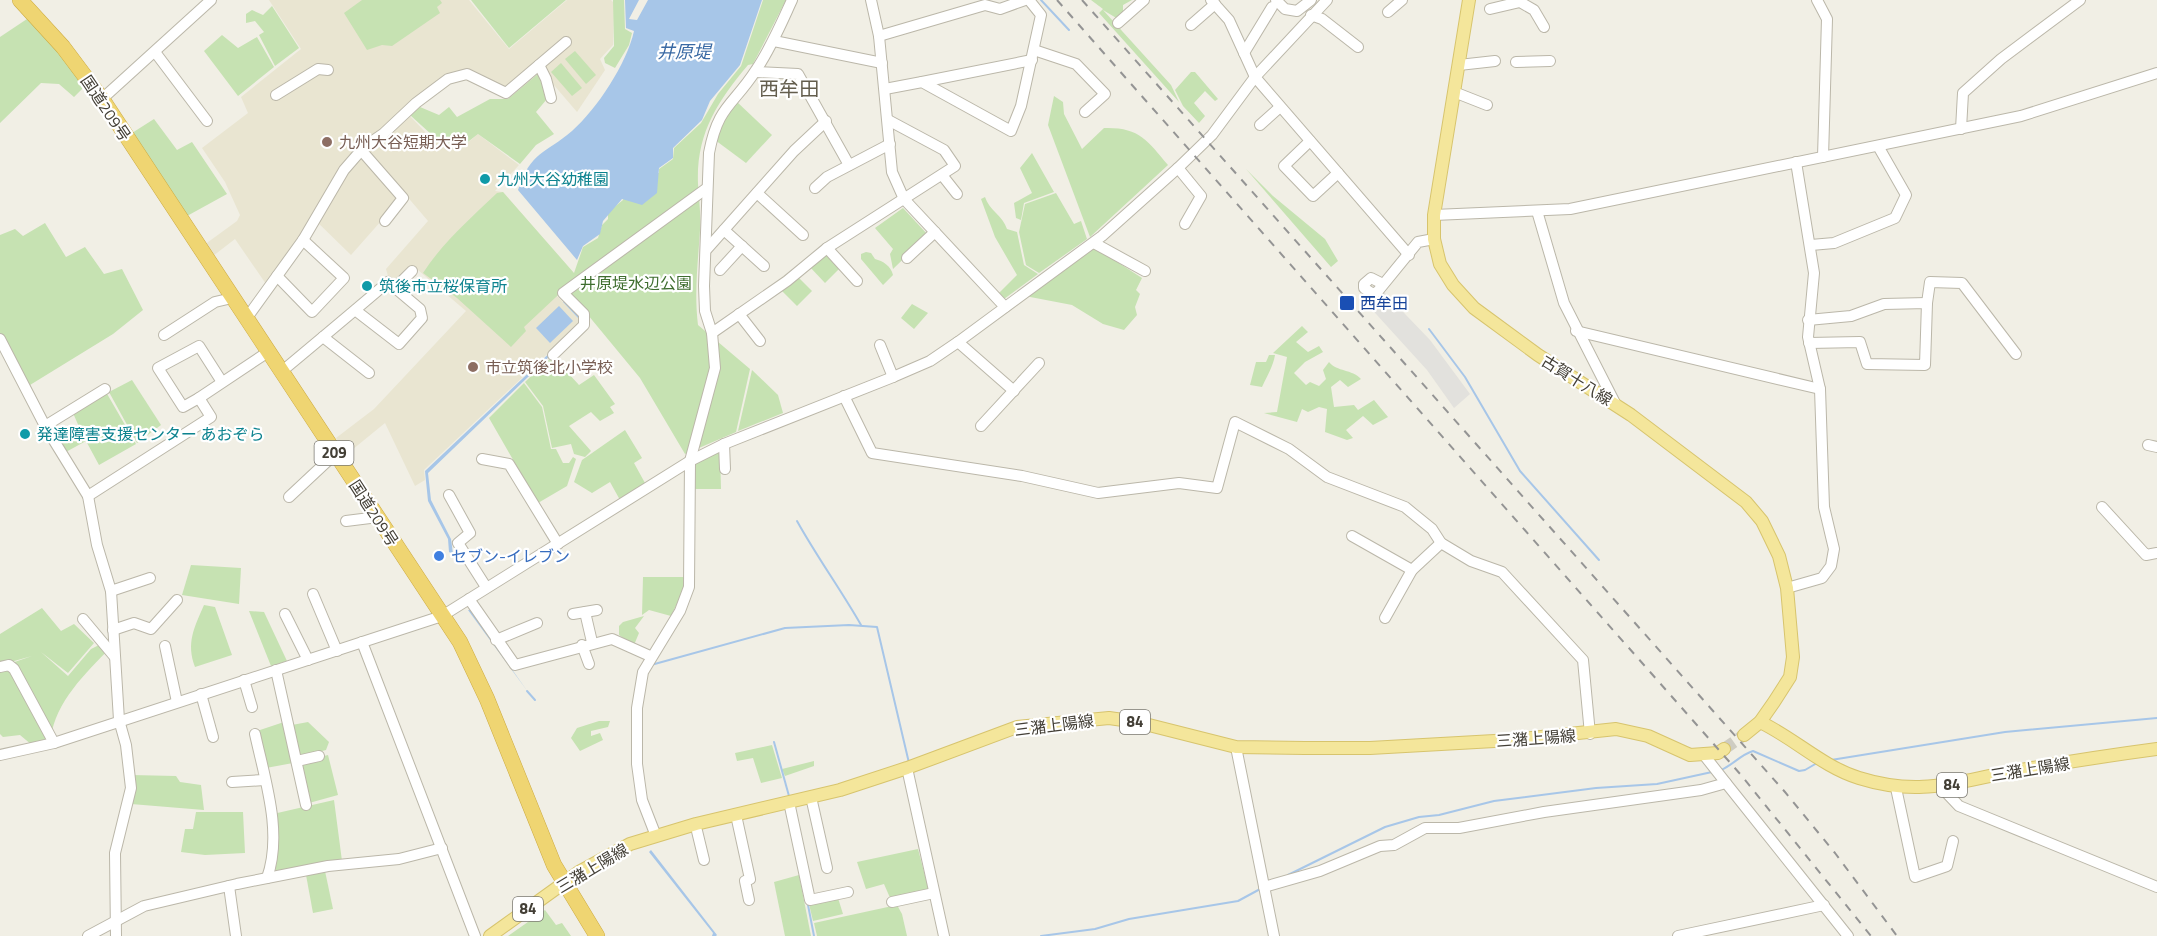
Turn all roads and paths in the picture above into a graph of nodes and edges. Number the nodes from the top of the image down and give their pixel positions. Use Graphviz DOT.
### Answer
graph roads {
  1 [pos="20,0"];
  2 [pos="211,0"];
  3 [pos="792,0"];
  4 [pos="872,0"];
  5 [pos="1027,0"];
  6 [pos="1144,0"];
  7 [pos="1311,0"];
  8 [pos="1327,0"];
  9 [pos="1402,0"];
  10 [pos="1469,0"];
  11 [pos="2080,0"];
  12 [pos="1213,2"];
  13 [pos="1822,2"];
  14 [pos="1274,3"];
  15 [pos="1490,9"];
  16 [pos="1388,12"];
  17 [pos="1311,15"];
  18 [pos="1118,23"];
  19 [pos="1191,25"];
  20 [pos="1544,27"];
  21 [pos="879,36"];
  22 [pos="774,40"];
  23 [pos="566,42"];
  24 [pos="1358,47"];
  25 [pos="155,52"];
  26 [pos="1244,53"];
  27 [pos="1033,55"];
  28 [pos="1495,61"];
  29 [pos="1550,61"];
  30 [pos="1516,62"];
  31 [pos="882,63"];
  32 [pos="539,65"];
  33 [pos="1459,65"];
  34 [pos="328,70"];
  35 [pos="756,72"];
  36 [pos="2157,73"];
  37 [pos="1255,77"];
  38 [pos="922,82"];
  39 [pos="885,89"];
  40 [pos="1454,92"];
  41 [pos="276,95"];
  42 [pos="551,98"];
  43 [pos="102,99"];
  44 [pos="1487,105"];
  45 [pos="1280,107"];
  46 [pos="1085,112"];
  47 [pos="888,120"];
  48 [pos="207,121"];
  49 [pos="826,121"];
  50 [pos="1260,125"];
  51 [pos="1961,129"];
  52 [pos="1310,141"];
  53 [pos="890,144"];
  54 [pos="1878,146"];
  55 [pos="361,150"];
  56 [pos="1823,157"];
  57 [pos="1796,162"];
  58 [pos="849,165"];
  59 [pos="1178,168"];
  60 [pos="1338,173"];
  61 [pos="942,175"];
  62 [pos="815,188"];
  63 [pos="707,189"];
  64 [pos="757,193"];
  65 [pos="957,194"];
  66 [pos="904,199"];
  67 [pos="1537,211"];
  68 [pos="1434,215"];
  69 [pos="386,221"];
  70 [pos="1185,224"];
  71 [pos="724,230"];
  72 [pos="935,232"];
  73 [pos="803,235"];
  74 [pos="1434,239"];
  75 [pos="303,240"];
  76 [pos="1094,243"];
  77 [pos="1811,245"];
  78 [pos="742,246"];
  79 [pos="827,248"];
  80 [pos="707,249"];
  81 [pos="1409,255"];
  82 [pos="907,258"];
  83 [pos="764,267"];
  84 [pos="720,270"];
  85 [pos="412,271"];
  86 [pos="1144,271"];
  87 [pos="277,276"];
  88 [pos="856,280"];
  89 [pos="1383,284"];
  90 [pos="395,288"];
  91 [pos="232,298"];
  92 [pos="1927,303"];
  93 [pos="1005,307"];
  94 [pos="355,310"];
  95 [pos="739,314"];
  96 [pos="246,319"];
  97 [pos="1808,320"];
  98 [pos="1576,331"];
  99 [pos="712,333"];
  100 [pos="164,335"];
  101 [pos="323,337"];
  102 [pos="0,339"];
  103 [pos="760,341"];
  104 [pos="958,342"];
  105 [pos="1809,343"];
  106 [pos="880,345"];
  107 [pos="268,352"];
  108 [pos="2016,354"];
  109 [pos="553,355"];
  110 [pos="1039,363"];
  111 [pos="281,372"];
  112 [pos="369,373"];
  113 [pos="893,377"];
  114 [pos="222,382"];
  115 [pos="105,389"];
  116 [pos="1820,389"];
  117 [pos="1014,391"];
  118 [pos="844,396"];
  119 [pos="199,398"];
  120 [pos="1616,405"];
  121 [pos="45,426"];
  122 [pos="981,426"];
  123 [pos="724,444"];
  124 [pos="335,454"];
  125 [pos="482,459"];
  126 [pos="690,461"];
  127 [pos="725,469"];
  128 [pos="449,495"];
  129 [pos="88,496"];
  130 [pos="289,497"];
  131 [pos="2102,507"];
  132 [pos="370,518"];
  133 [pos="346,521"];
  134 [pos="1352,536"];
  135 [pos="1441,543"];
  136 [pos="558,544"];
  137 [pos="2157,553"];
  138 [pos="1412,570"];
  139 [pos="150,578"];
  140 [pos="486,587"];
  141 [pos="1787,588"];
  142 [pos="111,591"];
  143 [pos="313,594"];
  144 [pos="469,598"];
  145 [pos="177,600"];
  146 [pos="597,610"];
  147 [pos="585,612"];
  148 [pos="285,614"];
  149 [pos="573,615"];
  150 [pos="442,616"];
  151 [pos="1385,618"];
  152 [pos="83,619"];
  153 [pos="537,623"];
  154 [pos="113,630"];
  155 [pos="496,640"];
  156 [pos="363,642"];
  157 [pos="587,644"];
  158 [pos="165,646"];
  159 [pos="337,651"];
  160 [pos="114,656"];
  161 [pos="650,656"];
  162 [pos="308,660"];
  163 [pos="589,664"];
  164 [pos="0,667"];
  165 [pos="276,670"];
  166 [pos="244,680"];
  167 [pos="201,694"];
  168 [pos="177,702"];
  169 [pos="252,707"];
  170 [pos="119,720"];
  171 [pos="1760,722"];
  172 [pos="255,734"];
  173 [pos="1590,734"];
  174 [pos="1744,735"];
  175 [pos="213,737"];
  176 [pos="54,742"];
  177 [pos="1236,747"];
  178 [pos="1724,749"];
  179 [pos="2157,749"];
  180 [pos="0,754"];
  181 [pos="1704,755"];
  182 [pos="319,756"];
  183 [pos="297,760"];
  184 [pos="907,768"];
  185 [pos="264,780"];
  186 [pos="232,782"];
  187 [pos="1726,783"];
  188 [pos="1941,787"];
  189 [pos="1896,788"];
  190 [pos="811,797"];
  191 [pos="789,802"];
  192 [pos="306,805"];
  193 [pos="736,815"];
  194 [pos="697,831"];
  195 [pos="656,836"];
  196 [pos="1953,841"];
  197 [pos="442,848"];
  198 [pos="704,860"];
  199 [pos="827,868"];
  200 [pos="267,878"];
  201 [pos="565,882"];
  202 [pos="230,886"];
  203 [pos="1264,887"];
  204 [pos="2157,887"];
  205 [pos="848,892"];
  206 [pos="934,892"];
  207 [pos="749,900"];
  208 [pos="892,902"];
  209 [pos="1824,905"];
  210 [pos="116,921"];
  211 [pos="88,936"];
  212 [pos="116,936"];
  213 [pos="236,936"];
  214 [pos="476,936"];
  215 [pos="490,936"];
  216 [pos="597,936"];
  217 [pos="945,936"];
  218 [pos="1274,936"];
  219 [pos="1678,936"];
  220 [pos="1848,936"];
  1 -- 43 [label="highway, 国道209号 / 209"];
  2 -- 25 [label="street"];
  3 -- 22 [label="street"];
  4 -- 21 [label="street"];
  5 -- 21 [label="street"];
  5 -- 27 [label="street"];
  6 -- 18 [label="street"];
  7 -- 14 [label="street"];
  8 -- 17 [label="street"];
  9 -- 16 [label="street"];
  10 -- 33 [label="main road, 古賀十八線"];
  11 -- 51 [label="street"];
  12 -- 19 [label="street"];
  12 -- 26 [label="street"];
  13 -- 56 [label="street"];
  14 -- 26 [label="street"];
  15 -- 20 [label="street"];
  17 -- 24 [label="street"];
  17 -- 37 [label="street"];
  21 -- 31 [label="street"];
  22 -- 31 [label="street"];
  22 -- 35 [label="street"];
  23 -- 32 [label="street"];
  25 -- 43 [label="street"];
  25 -- 48 [label="street"];
  26 -- 37 [label="street"];
  27 -- 38 [label="street"];
  27 -- 38 [label="street"];
  27 -- 46 [label="street"];
  28 -- 33 [label="street"];
  29 -- 30 [label="street"];
  31 -- 39 [label="street"];
  32 -- 42 [label="street"];
  32 -- 55 [label="street"];
  33 -- 40 [label="main road, 古賀十八線"];
  34 -- 41 [label="street"];
  35 -- 49 [label="street"];
  35 -- 63 [label="street"];
  36 -- 51 [label="street"];
  37 -- 45 [label="street"];
  37 -- 59 [label="street"];
  38 -- 39 [label="street"];
  39 -- 47 [label="street"];
  40 -- 44 [label="street"];
  40 -- 68 [label="main road, 古賀十八線"];
  43 -- 91 [label="highway, 国道209号 / 209"];
  45 -- 50 [label="street"];
  45 -- 52 [label="street"];
  47 -- 53 [label="street"];
  47 -- 61 [label="street"];
  49 -- 58 [label="street"];
  49 -- 64 [label="street"];
  51 -- 54 [label="street"];
  52 -- 60 [label="street"];
  52 -- 60 [label="street"];
  53 -- 58 [label="street"];
  53 -- 66 [label="street"];
  54 -- 56 [label="street"];
  54 -- 77 [label="street"];
  55 -- 69 [label="street"];
  55 -- 75 [label="street"];
  56 -- 57 [label="street"];
  57 -- 67 [label="street"];
  57 -- 77 [label="street"];
  58 -- 62 [label="street"];
  59 -- 70 [label="street"];
  59 -- 76 [label="street"];
  60 -- 81 [label="street"];
  61 -- 65 [label="street"];
  61 -- 66 [label="street"];
  63 -- 80 [label="street"];
  63 -- 109 [label="street"];
  64 -- 71 [label="street"];
  64 -- 73 [label="street"];
  66 -- 72 [label="street"];
  66 -- 79 [label="street"];
  67 -- 68 [label="street"];
  67 -- 98 [label="street"];
  68 -- 74 [label="main road, 古賀十八線"];
  71 -- 78 [label="street"];
  71 -- 80 [label="street"];
  72 -- 82 [label="street"];
  72 -- 93 [label="street"];
  74 -- 81 [label="street"];
  74 -- 120 [label="main road, 古賀十八線"];
  75 -- 87 [label="street"];
  75 -- 87 [label="street"];
  76 -- 86 [label="street"];
  76 -- 93 [label="street"];
  77 -- 97 [label="street"];
  78 -- 83 [label="street"];
  78 -- 84 [label="street"];
  79 -- 88 [label="street"];
  79 -- 95 [label="street"];
  80 -- 99 [label="street"];
  81 -- 89 [label="street"];
  85 -- 90 [label="street"];
  87 -- 96 [label="street"];
  90 -- 94 [label="street"];
  90 -- 94 [label="street"];
  91 -- 96 [label="highway, 国道209号 / 209"];
  91 -- 100 [label="street"];
  92 -- 97 [label="street"];
  92 -- 105 [label="street"];
  92 -- 108 [label="street"];
  93 -- 104 [label="street"];
  94 -- 101 [label="street"];
  95 -- 99 [label="street"];
  95 -- 103 [label="street"];
  96 -- 107 [label="highway, 国道209号 / 209"];
  97 -- 105 [label="street"];
  98 -- 116 [label="street"];
  98 -- 120 [label="street"];
  99 -- 126 [label="street"];
  101 -- 111 [label="street"];
  101 -- 112 [label="street"];
  102 -- 121 [label="street"];
  104 -- 113 [label="street"];
  104 -- 117 [label="street"];
  105 -- 116 [label="street"];
  106 -- 113 [label="street"];
  107 -- 111 [label="highway, 国道209号 / 209"];
  107 -- 114 [label="street"];
  110 -- 117 [label="street"];
  111 -- 124 [label="highway, 国道209号 / 209"];
  113 -- 118 [label="street"];
  114 -- 119 [label="street"];
  114 -- 119 [label="street"];
  115 -- 121 [label="street"];
  116 -- 141 [label="street"];
  117 -- 122 [label="street"];
  118 -- 123 [label="street"];
  118 -- 135 [label="street"];
  119 -- 129 [label="street"];
  120 -- 141 [label="main road, 古賀十八線"];
  121 -- 129 [label="street"];
  123 -- 126 [label="street"];
  123 -- 127 [label="street"];
  124 -- 130 [label="street"];
  124 -- 150 [label="highway, 国道209号 / 209"];
  125 -- 136 [label="street"];
  126 -- 136 [label="street"];
  126 -- 161 [label="street"];
  128 -- 140 [label="street"];
  129 -- 142 [label="street"];
  131 -- 137 [label="street"];
  132 -- 133 [label="street"];
  134 -- 138 [label="street"];
  135 -- 138 [label="street"];
  135 -- 173 [label="street"];
  136 -- 140 [label="street"];
  138 -- 151 [label="street"];
  139 -- 142 [label="street"];
  140 -- 144 [label="street"];
  141 -- 171 [label="main road, 古賀十八線"];
  142 -- 154 [label="street"];
  143 -- 159 [label="street"];
  144 -- 150 [label="street"];
  144 -- 155 [label="street"];
  145 -- 154 [label="street"];
  146 -- 147 [label="street"];
  147 -- 149 [label="street"];
  147 -- 157 [label="street"];
  148 -- 162 [label="street"];
  150 -- 156 [label="street"];
  150 -- 201 [label="highway, 国道209号 / 209"];
  152 -- 160 [label="street"];
  153 -- 155 [label="street"];
  154 -- 160 [label="street"];
  155 -- 157 [label="street"];
  156 -- 159 [label="street"];
  156 -- 197 [label="street"];
  157 -- 161 [label="street"];
  157 -- 163 [label="street"];
  158 -- 168 [label="street"];
  159 -- 162 [label="street"];
  160 -- 170 [label="street"];
  161 -- 195 [label="street"];
  162 -- 165 [label="street"];
  164 -- 176 [label="street"];
  165 -- 166 [label="street"];
  165 -- 183 [label="street"];
  166 -- 167 [label="street"];
  166 -- 169 [label="street"];
  167 -- 168 [label="street"];
  167 -- 175 [label="street"];
  168 -- 170 [label="street"];
  170 -- 176 [label="street"];
  170 -- 210 [label="street"];
  171 -- 174 [label="main road"];
  171 -- 189 [label="main road, 三潴上陽線 / 84"];
  172 -- 185 [label="street"];
  173 -- 177 [label="main road, 三潴上陽線 / 84"];
  173 -- 181 [label="main road, 三潴上陽線 / 84"];
  176 -- 180 [label="street"];
  177 -- 184 [label="main road, 三潴上陽線 / 84"];
  177 -- 203 [label="street"];
  178 -- 181 [label="main road, 三潴上陽線 / 84"];
  179 -- 188 [label="main road, 三潴上陽線 / 84"];
  181 -- 187 [label="street"];
  182 -- 183 [label="street"];
  183 -- 192 [label="street"];
  184 -- 190 [label="main road, 三潴上陽線 / 84"];
  184 -- 206 [label="street"];
  185 -- 186 [label="street"];
  185 -- 200 [label="street"];
  187 -- 203 [label="street"];
  187 -- 209 [label="street"];
  188 -- 189 [label="main road, 三潴上陽線 / 84"];
  188 -- 204 [label="street"];
  189 -- 196 [label="street"];
  190 -- 191 [label="main road, 三潴上陽線 / 84"];
  190 -- 199 [label="street"];
  191 -- 193 [label="main road, 三潴上陽線 / 84"];
  191 -- 205 [label="street"];
  193 -- 195 [label="main road, 三潴上陽線 / 84"];
  193 -- 207 [label="street"];
  194 -- 198 [label="street"];
  195 -- 201 [label="main road, 三潴上陽線 / 84"];
  197 -- 200 [label="street"];
  197 -- 214 [label="street"];
  200 -- 202 [label="street"];
  201 -- 215 [label="main road, 三潴上陽線 / 84"];
  201 -- 216 [label="highway, 国道209号 / 209"];
  202 -- 210 [label="street"];
  202 -- 213 [label="street"];
  203 -- 218 [label="street"];
  206 -- 208 [label="street"];
  206 -- 217 [label="street"];
  209 -- 219 [label="street"];
  209 -- 220 [label="street"];
  210 -- 211 [label="street"];
  210 -- 212 [label="street"];
}
